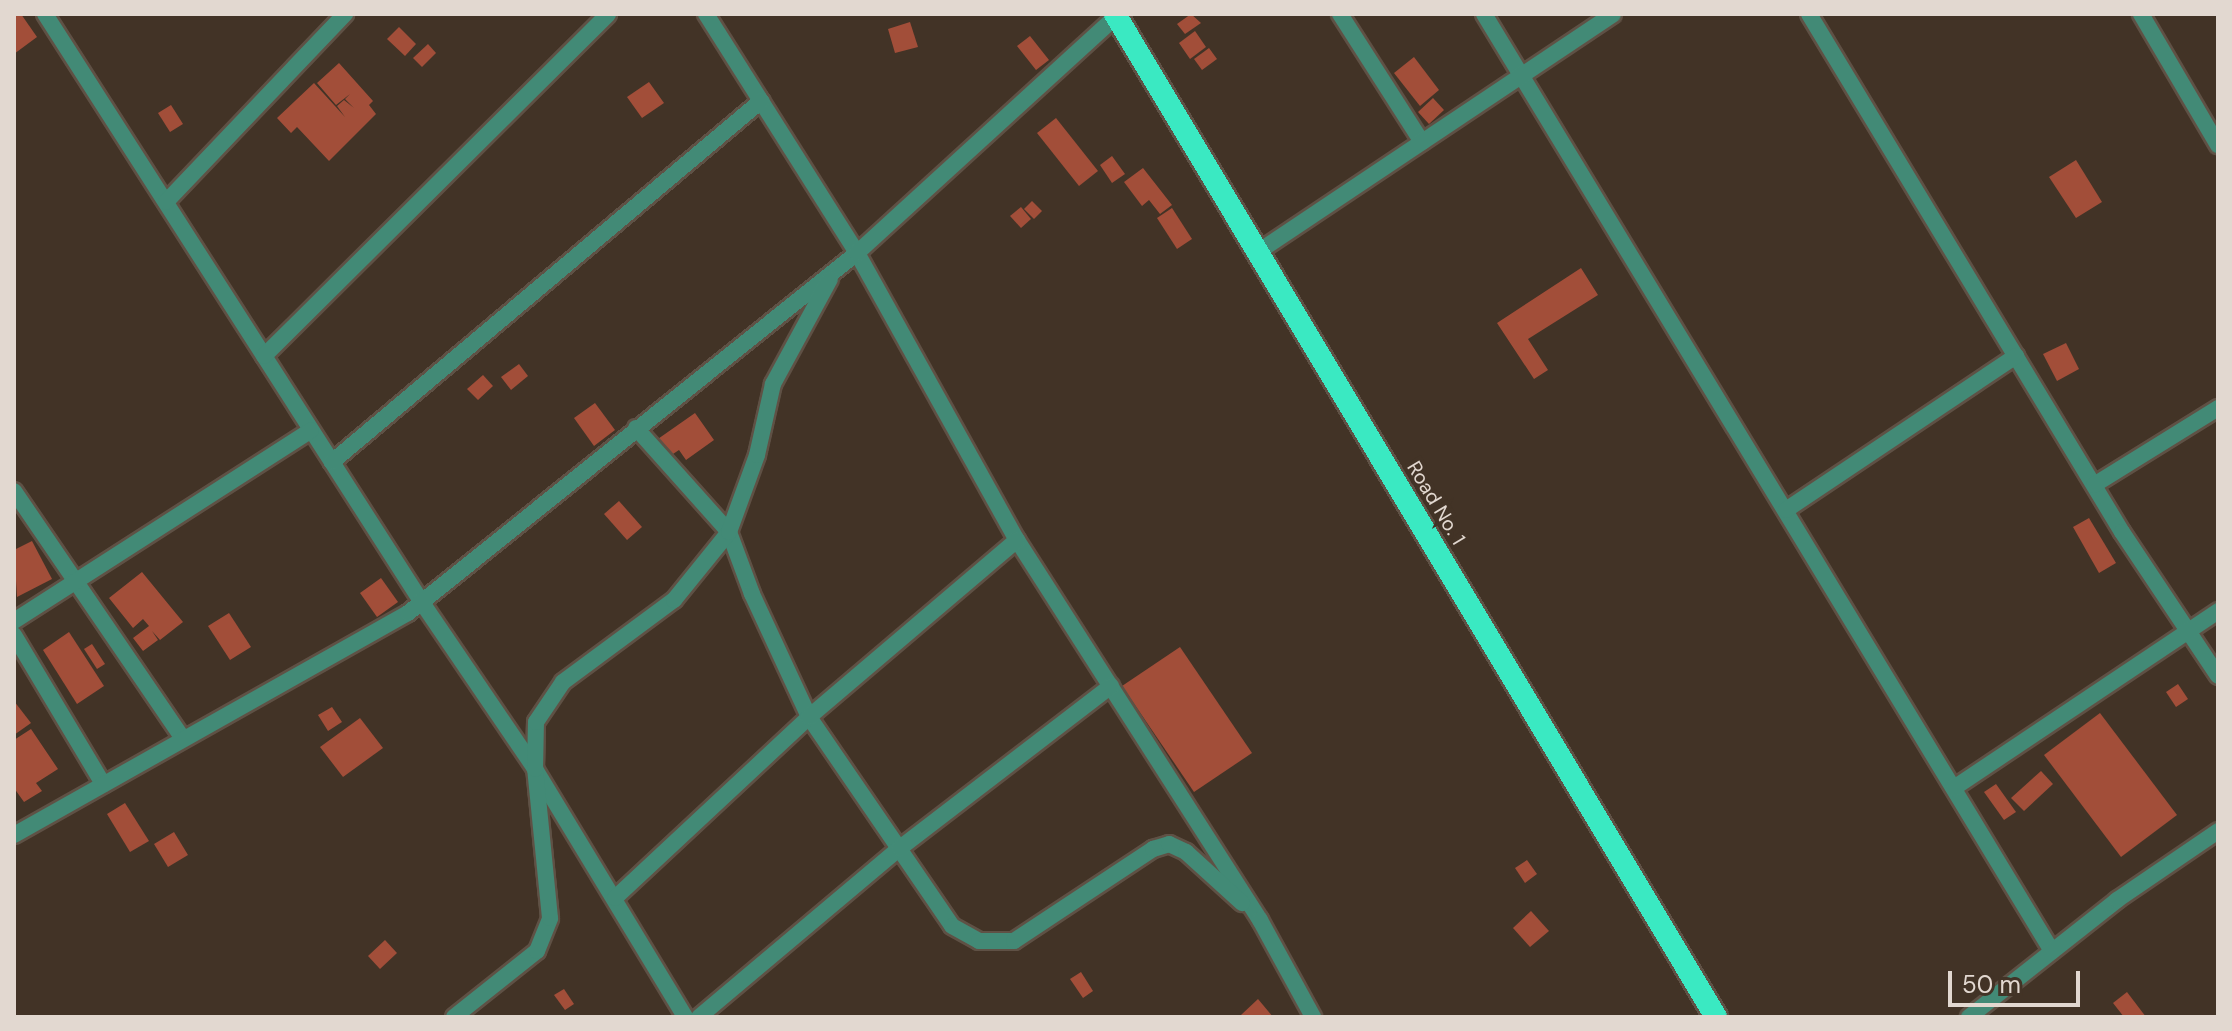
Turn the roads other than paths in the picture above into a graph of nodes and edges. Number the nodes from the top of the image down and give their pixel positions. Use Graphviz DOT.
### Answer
graph roads {
  1 [pos="45,14"];
  2 [pos="345,14"];
  3 [pos="608,14"];
  4 [pos="706,14"];
  5 [pos="1340,14"];
  6 [pos="1484,14"];
  7 [pos="1613,14"];
  8 [pos="1809,14"];
  9 [pos="2141,14"];
  10 [pos="1116,15"];
  11 [pos="1522,75"];
  12 [pos="761,101"];
  13 [pos="1422,142"];
  14 [pos="2218,145"];
  15 [pos="166,202"];
  16 [pos="1258,252"];
  17 [pos="857,253"];
  18 [pos="835,270"];
  19 [pos="264,356"];
  20 [pos="2016,356"];
  21 [pos="2218,408"];
  22 [pos="636,428"];
  23 [pos="311,430"];
  24 [pos="332,462"];
  25 [pos="2094,485"];
  26 [pos="14,491"];
  27 [pos="1786,510"];
  28 [pos="729,532"];
  29 [pos="1017,540"];
  30 [pos="75,582"];
  31 [pos="421,601"];
  32 [pos="2218,611"];
  33 [pos="14,621"];
  34 [pos="2187,630"];
  35 [pos="14,635"];
  36 [pos="2218,676"];
  37 [pos="1111,686"];
  38 [pos="809,717"];
  39 [pos="183,739"];
  40 [pos="535,769"];
  41 [pos="103,784"];
  42 [pos="1954,788"];
  43 [pos="2218,831"];
  44 [pos="14,835"];
  45 [pos="900,848"];
  46 [pos="615,898"];
  47 [pos="1260,920"];
  48 [pos="2052,951"];
  49 [pos="454,1017"];
  50 [pos="685,1017"];
  51 [pos="699,1017"];
  52 [pos="1313,1017"];
  53 [pos="1716,1017"];
  54 [pos="1969,1017"];
  1 -- 15 [label="street"];
  2 -- 15 [label="street"];
  3 -- 19 [label="street"];
  4 -- 12 [label="street"];
  5 -- 13 [label="street"];
  6 -- 11 [label="street"];
  7 -- 11 [label="street"];
  8 -- 20 [label="street"];
  9 -- 14 [label="street"];
  10 -- 16 [label="highway, Road No. 1"];
  10 -- 17 [label="street"];
  11 -- 13 [label="street"];
  11 -- 27 [label="street"];
  12 -- 17 [label="street"];
  12 -- 24 [label="street"];
  13 -- 16 [label="street"];
  15 -- 19 [label="street"];
  16 -- 53 [label="highway, Road No. 1"];
  17 -- 18 [label="street"];
  17 -- 29 [label="street"];
  18 -- 22 [label="street"];
  18 -- 28 [label="street"];
  19 -- 23 [label="street"];
  20 -- 25 [label="street"];
  20 -- 27 [label="street"];
  21 -- 25 [label="street"];
  22 -- 28 [label="street"];
  22 -- 31 [label="street"];
  23 -- 24 [label="street"];
  23 -- 30 [label="street"];
  24 -- 31 [label="street"];
  25 -- 34 [label="street"];
  26 -- 30 [label="street"];
  27 -- 42 [label="street"];
  28 -- 38 [label="street"];
  28 -- 40 [label="street"];
  29 -- 37 [label="street"];
  29 -- 38 [label="street"];
  30 -- 33 [label="street"];
  30 -- 39 [label="street"];
  31 -- 39 [label="street"];
  31 -- 40 [label="street"];
  32 -- 34 [label="street"];
  34 -- 36 [label="street"];
  34 -- 42 [label="street"];
  35 -- 41 [label="street"];
  37 -- 45 [label="street"];
  37 -- 47 [label="street"];
  38 -- 45 [label="street"];
  38 -- 46 [label="street"];
  39 -- 41 [label="street"];
  40 -- 46 [label="street"];
  40 -- 49 [label="street"];
  41 -- 44 [label="street"];
  42 -- 48 [label="street"];
  43 -- 48 [label="street"];
  45 -- 47 [label="street"];
  45 -- 51 [label="street"];
  46 -- 50 [label="street"];
  47 -- 52 [label="street"];
  48 -- 54 [label="street"];
}
